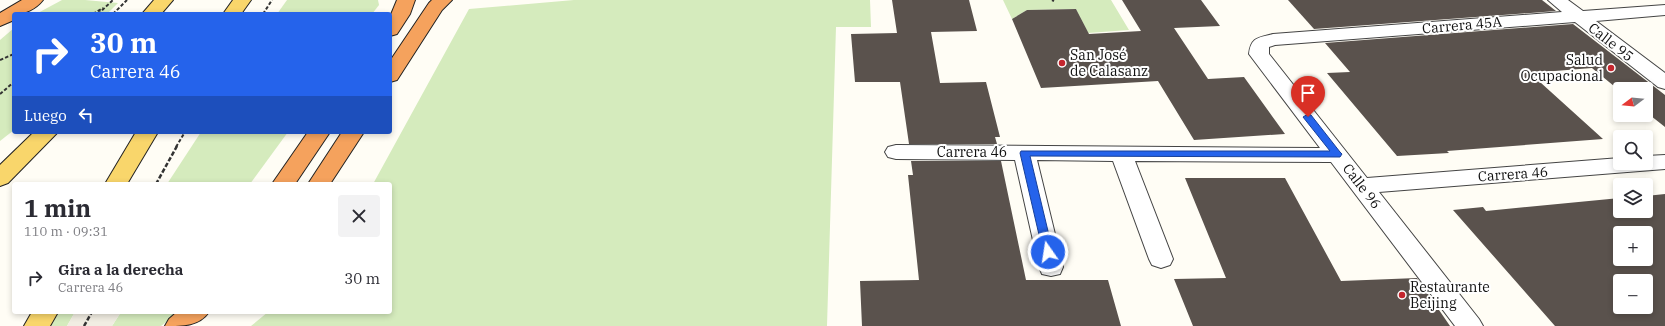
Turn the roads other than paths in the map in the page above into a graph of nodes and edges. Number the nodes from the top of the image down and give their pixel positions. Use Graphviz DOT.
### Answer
graph roads {
  1 [pos="34,0"];
  2 [pos="164,0"];
  3 [pos="242,0"];
  4 [pos="406,0"];
  5 [pos="443,0"];
  6 [pos="1557,0"];
  7 [pos="1583,10"];
  8 [pos="1665,10"];
  9 [pos="14,12"];
  10 [pos="154,12"];
  11 [pos="233,12"];
  12 [pos="12,13"];
  13 [pos="0,20"];
  14 [pos="392,27"];
  15 [pos="1260,44"];
  16 [pos="1665,68"];
  17 [pos="392,73"];
  18 [pos="1665,83"];
  19 [pos="45,134"];
  20 [pos="146,134"];
  21 [pos="318,134"];
  22 [pos="352,134"];
  23 [pos="896,152"];
  24 [pos="1024,153"];
  25 [pos="1121,153"];
  26 [pos="1337,154"];
  27 [pos="1665,162"];
  28 [pos="0,178"];
  29 [pos="117,182"];
  30 [pos="284,182"];
  31 [pos="320,182"];
  32 [pos="1362,186"];
  33 [pos="1161,259"];
  34 [pos="1052,267"];
  35 [pos="44,314"];
  36 [pos="193,314"];
  37 [pos="37,326"];
  38 [pos="178,326"];
  39 [pos="1470,326"];
  1 -- 9 [label="highway"];
  2 -- 10 [label="main road"];
  3 -- 11 [label="main road"];
  4 -- 14 [label="highway"];
  5 -- 17 [label="highway"];
  6 -- 7 [label="street, Calle 95"];
  7 -- 8 [label="street, Carrera 45A"];
  7 -- 15 [label="street, Carrera 45A"];
  7 -- 16 [label="street, Calle 95"];
  7 -- 18 [label="street, Calle 95"];
  12 -- 13 [label="highway"];
  15 -- 26 [label="street, Calle 96"];
  19 -- 28 [label="main road"];
  20 -- 29 [label="main road"];
  21 -- 30 [label="highway"];
  22 -- 31 [label="highway"];
  23 -- 24 [label="street, Carrera 46"];
  24 -- 25 [label="street, Carrera 46"];
  24 -- 34 [label="street"];
  25 -- 26 [label="street, Carrera 46"];
  25 -- 33 [label="street"];
  26 -- 32 [label="street, Calle 96"];
  27 -- 32 [label="street, Carrera 46"];
  32 -- 39 [label="street, Calle 96"];
  35 -- 37 [label="main road"];
  36 -- 38 [label="highway"];
}
